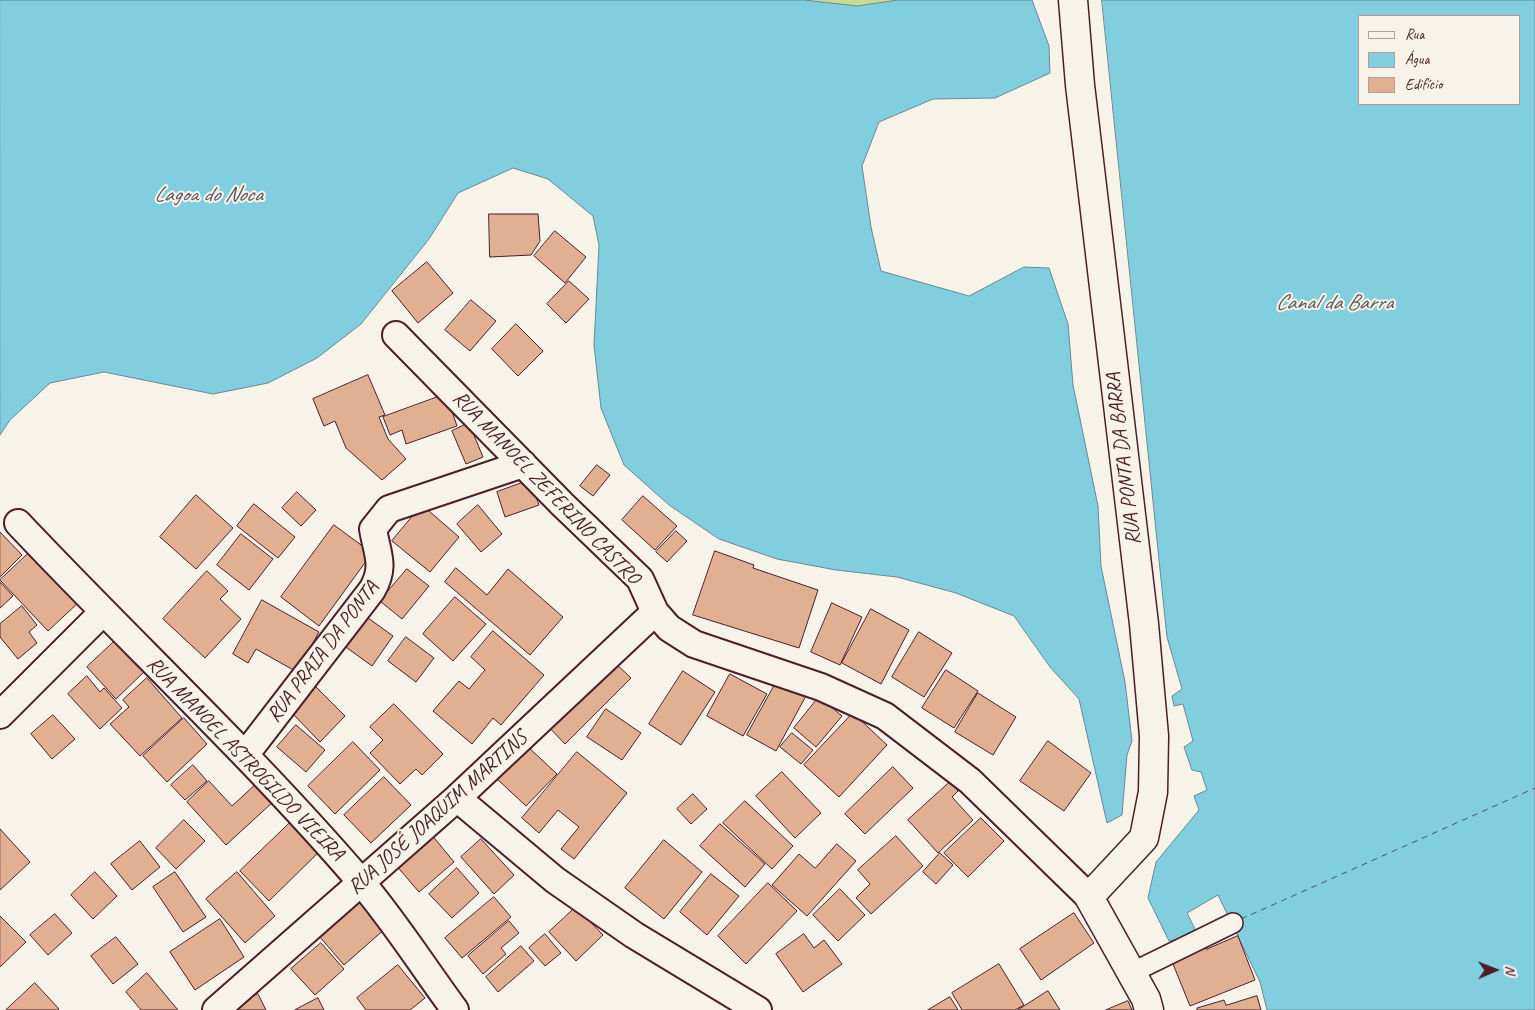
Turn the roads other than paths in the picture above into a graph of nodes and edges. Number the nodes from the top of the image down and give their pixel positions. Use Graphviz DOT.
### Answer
graph roads {
  1 [pos="1073,0"];
  2 [pos="396,335"];
  3 [pos="523,464"];
  4 [pos="18,523"];
  5 [pos="103,612"];
  6 [pos="655,612"];
  7 [pos="0,715"];
  8 [pos="245,756"];
  9 [pos="457,798"];
  10 [pos="362,883"];
  11 [pos="1089,897"];
  12 [pos="1233,923"];
  13 [pos="1131,973"];
  14 [pos="216,1010"];
  15 [pos="455,1010"];
  16 [pos="758,1010"];
  17 [pos="1149,1010"];
  1 -- 11 [label="street, RUA PONTA DA BARRA"];
  2 -- 3 [label="street, RUA MANOEL ZEFERINO CASTRO"];
  3 -- 6 [label="street, RUA MANOEL ZEFERINO CASTRO"];
  3 -- 8 [label="street, RUA PRAIA DA PONTA"];
  4 -- 5 [label="street, RUA MANOEL ASTROGILDO VIEIRA"];
  5 -- 7 [label="street"];
  5 -- 8 [label="street, RUA MANOEL ASTROGILDO VIEIRA"];
  6 -- 9 [label="street, RUA JOSÉ JOAQUIM MARTINS"];
  6 -- 11 [label="street, RUA MANOEL ZEFERINO CASTRO"];
  8 -- 10 [label="street, RUA MANOEL ASTROGILDO VIEIRA"];
  9 -- 10 [label="street, RUA JOSÉ JOAQUIM MARTINS"];
  9 -- 16 [label="street"];
  10 -- 14 [label="street, RUA JOSÉ JOAQUIM MARTINS"];
  10 -- 15 [label="street, RUA MANOEL ASTROGILDO VIEIRA"];
  11 -- 13 [label="street"];
  12 -- 13 [label="street"];
  13 -- 17 [label="street"];
}
